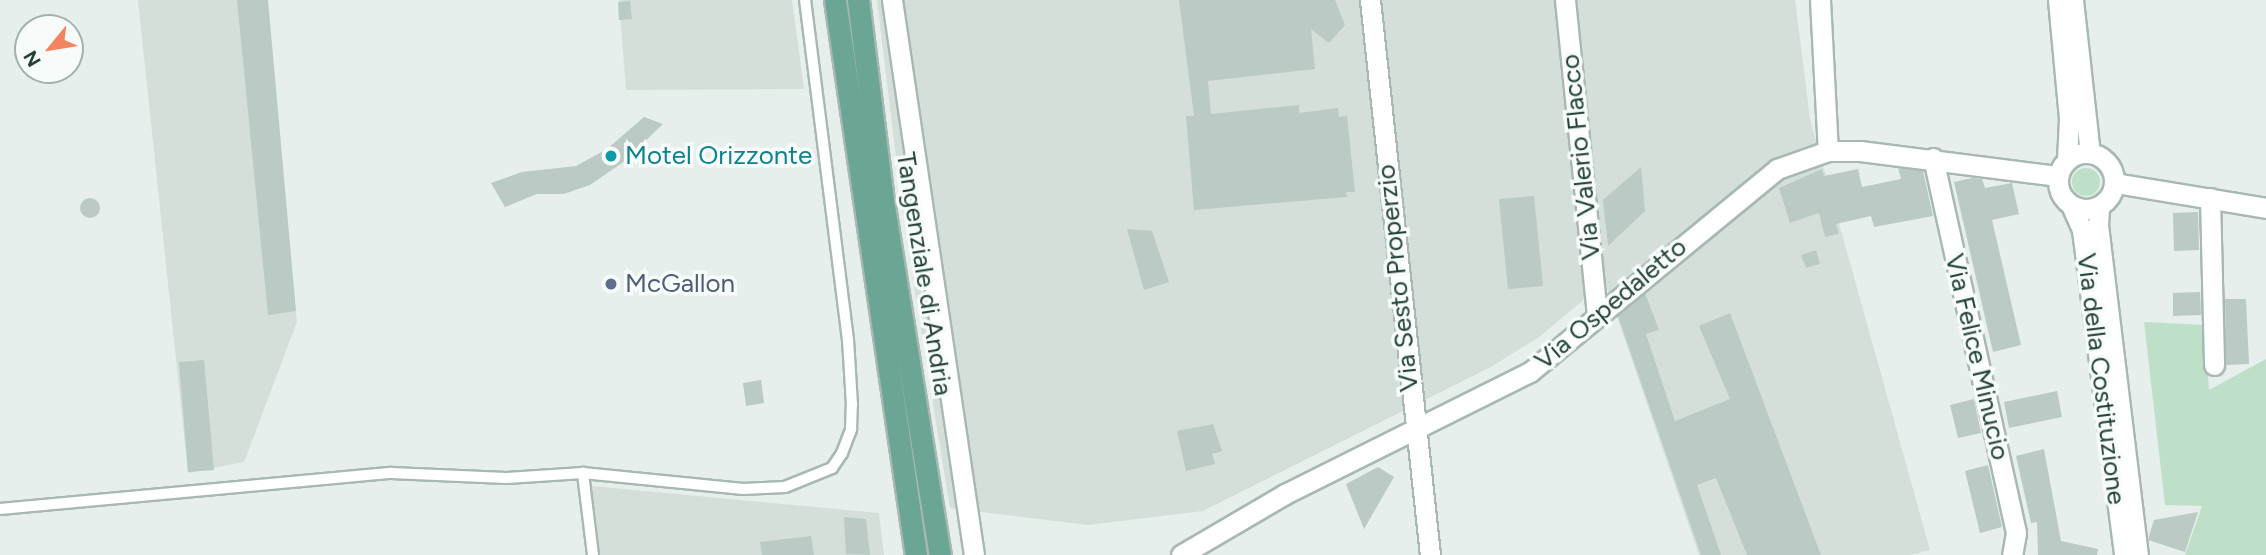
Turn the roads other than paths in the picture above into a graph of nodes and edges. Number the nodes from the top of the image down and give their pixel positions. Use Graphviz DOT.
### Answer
graph roads {
  1 [pos="806,0"];
  2 [pos="835,0"];
  3 [pos="858,0"];
  4 [pos="892,0"];
  5 [pos="1370,0"];
  6 [pos="1564,0"];
  7 [pos="1819,0"];
  8 [pos="2058,0"];
  9 [pos="2073,0"];
  10 [pos="1828,150"];
  11 [pos="2090,153"];
  12 [pos="1933,159"];
  13 [pos="2063,168"];
  14 [pos="2115,183"];
  15 [pos="2210,198"];
  16 [pos="2071,205"];
  17 [pos="2099,207"];
  18 [pos="2266,208"];
  19 [pos="1597,313"];
  20 [pos="2214,365"];
  21 [pos="1414,430"];
  22 [pos="583,473"];
  23 [pos="0,509"];
  24 [pos="593,555"];
  25 [pos="916,555"];
  26 [pos="940,555"];
  27 [pos="974,555"];
  28 [pos="1181,555"];
  29 [pos="1430,555"];
  30 [pos="2012,555"];
  31 [pos="2124,555"];
  32 [pos="2138,555"];
  1 -- 22 [label="lane"];
  2 -- 25 [label="main road, Tangenziale di Andria"];
  3 -- 26 [label="main road, Tangenziale di Andria"];
  4 -- 27 [label="street"];
  5 -- 21 [label="street, Via Sesto Properzio"];
  6 -- 19 [label="street, Via Valerio Flacco"];
  7 -- 10 [label="street"];
  8 -- 13 [label="street, Via della Costituzione"];
  9 -- 11 [label="street"];
  10 -- 12 [label="street, Via Ospedaletto"];
  10 -- 19 [label="street, Via Ospedaletto"];
  11 -- 13 [label="street"];
  11 -- 14 [label="street"];
  12 -- 13 [label="street, Via Ospedaletto"];
  12 -- 30 [label="street, Via Felice Minucio"];
  13 -- 16 [label="street, Via della Costituzione"];
  14 -- 15 [label="street"];
  14 -- 17 [label="street"];
  15 -- 18 [label="street"];
  15 -- 20 [label="street"];
  16 -- 17 [label="street"];
  16 -- 31 [label="street, Via della Costituzione"];
  17 -- 32 [label="street, Via della Costituzione"];
  19 -- 21 [label="street, Via Ospedaletto"];
  21 -- 28 [label="street, Via Ospedaletto"];
  21 -- 29 [label="street, Via Sesto Properzio"];
  22 -- 23 [label="lane"];
  22 -- 24 [label="lane"];
}
